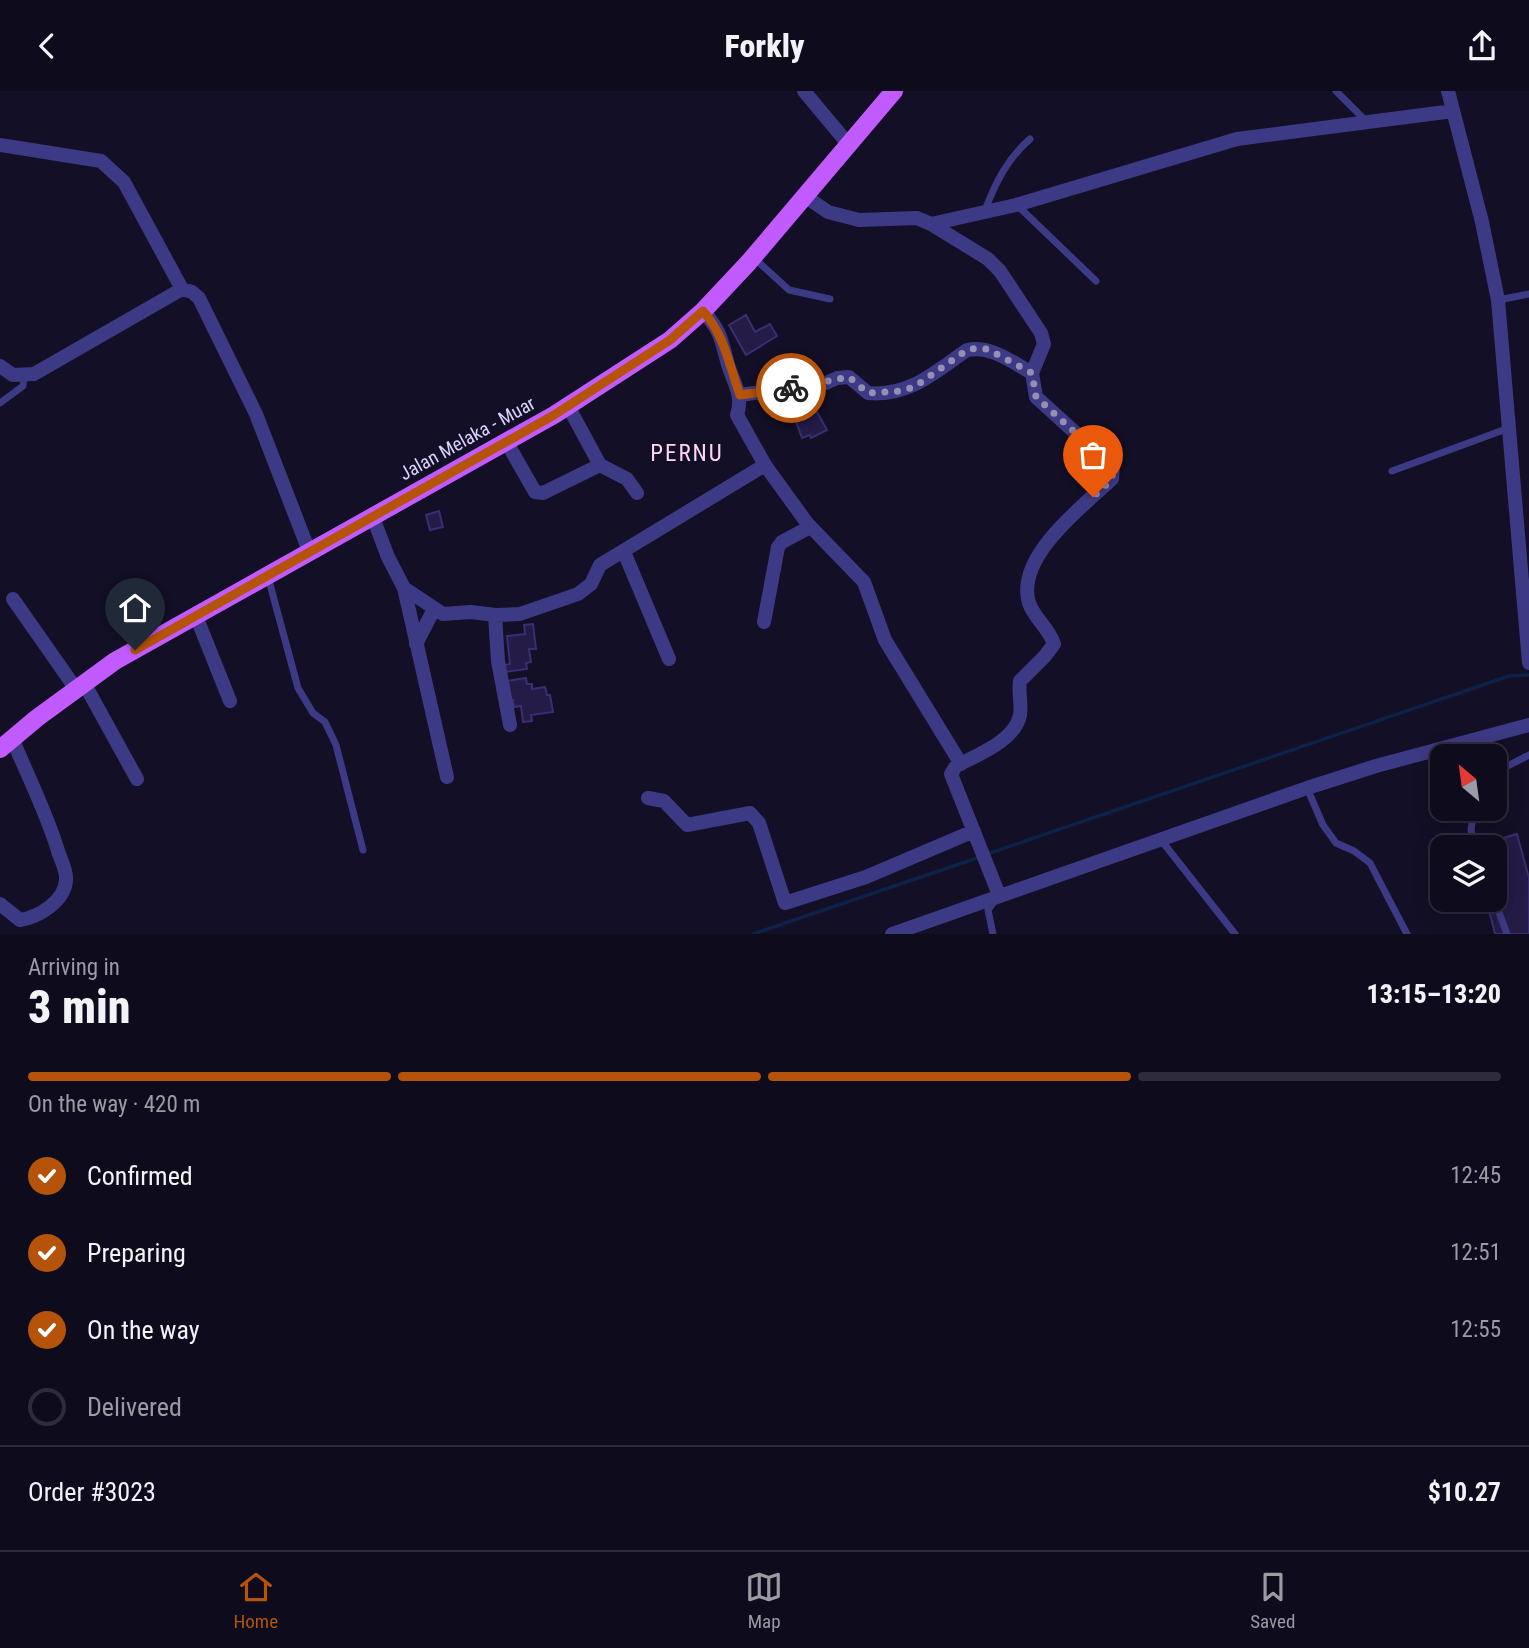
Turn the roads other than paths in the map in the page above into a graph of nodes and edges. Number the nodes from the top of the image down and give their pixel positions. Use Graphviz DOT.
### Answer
graph roads {
  1 [pos="804,91"];
  2 [pos="894,91"];
  3 [pos="1336,91"];
  4 [pos="1448,91"];
  5 [pos="1453,111"];
  6 [pos="1367,122"];
  7 [pos="1030,139"];
  8 [pos="0,145"];
  9 [pos="849,145"];
  10 [pos="806,197"];
  11 [pos="1016,205"];
  12 [pos="985,210"];
  13 [pos="931,224"];
  14 [pos="758,262"];
  15 [pos="1096,281"];
  16 [pos="182,289"];
  17 [pos="1529,294"];
  18 [pos="830,299"];
  19 [pos="1498,300"];
  20 [pos="710,319"];
  21 [pos="0,366"];
  22 [pos="1032,373"];
  23 [pos="24,376"];
  24 [pos="740,395"];
  25 [pos="0,403"];
  26 [pos="568,406"];
  27 [pos="1510,428"];
  28 [pos="506,441"];
  29 [pos="600,465"];
  30 [pos="765,465"];
  31 [pos="1392,471"];
  32 [pos="637,493"];
  33 [pos="372,515"];
  34 [pos="810,527"];
  35 [pos="309,551"];
  36 [pos="624,552"];
  37 [pos="267,575"];
  38 [pos="404,588"];
  39 [pos="13,599"];
  40 [pos="434,609"];
  41 [pos="495,615"];
  42 [pos="196,616"];
  43 [pos="764,622"];
  44 [pos="416,643"];
  45 [pos="1528,656"];
  46 [pos="669,659"];
  47 [pos="80,686"];
  48 [pos="230,701"];
  49 [pos="510,725"];
  50 [pos="1529,725"];
  51 [pos="6,744"];
  52 [pos="1529,755"];
  53 [pos="961,764"];
  54 [pos="1507,766"];
  55 [pos="447,777"];
  56 [pos="137,779"];
  57 [pos="1307,788"];
  58 [pos="648,798"];
  59 [pos="976,837"];
  60 [pos="1161,839"];
  61 [pos="363,850"];
  62 [pos="999,895"];
  63 [pos="0,904"];
  64 [pos="1499,912"];
  65 [pos="892,934"];
  66 [pos="993,934"];
  67 [pos="1235,934"];
  68 [pos="1407,934"];
  69 [pos="1507,934"];
  1 -- 9 [label="street"];
  2 -- 9 [label="main road, Jalan Melaka - Muar"];
  3 -- 6 [label="lane"];
  4 -- 5 [label="street"];
  5 -- 6 [label="street"];
  5 -- 19 [label="street"];
  6 -- 11 [label="street"];
  7 -- 12 [label="lane"];
  8 -- 16 [label="street"];
  9 -- 10 [label="main road, Jalan Melaka - Muar"];
  10 -- 13 [label="street"];
  10 -- 14 [label="main road, Jalan Melaka - Muar"];
  11 -- 12 [label="street"];
  11 -- 15 [label="lane"];
  12 -- 13 [label="street"];
  13 -- 22 [label="street"];
  14 -- 18 [label="lane"];
  14 -- 20 [label="main road, Jalan Melaka - Muar"];
  16 -- 23 [label="street"];
  16 -- 35 [label="street"];
  17 -- 19 [label="lane"];
  19 -- 27 [label="street"];
  20 -- 24 [label="street"];
  20 -- 26 [label="main road, Jalan Melaka - Muar"];
  21 -- 23 [label="street"];
  22 -- 24 [label="street"];
  22 -- 53 [label="street"];
  23 -- 25 [label="lane"];
  24 -- 30 [label="street"];
  26 -- 28 [label="main road, Jalan Melaka - Muar"];
  26 -- 29 [label="street"];
  27 -- 31 [label="lane"];
  27 -- 45 [label="street"];
  28 -- 29 [label="street"];
  28 -- 33 [label="main road, Jalan Melaka - Muar"];
  29 -- 32 [label="street"];
  30 -- 34 [label="street"];
  30 -- 36 [label="street"];
  33 -- 35 [label="main road, Jalan Melaka - Muar"];
  33 -- 38 [label="street"];
  34 -- 43 [label="street"];
  34 -- 53 [label="street"];
  35 -- 37 [label="main road, Jalan Melaka - Muar"];
  36 -- 41 [label="street"];
  36 -- 46 [label="street"];
  37 -- 42 [label="main road, Jalan Melaka - Muar"];
  37 -- 61 [label="lane"];
  38 -- 40 [label="street"];
  38 -- 44 [label="street"];
  39 -- 47 [label="street"];
  40 -- 41 [label="street"];
  40 -- 44 [label="street"];
  41 -- 49 [label="street"];
  42 -- 47 [label="main road, Jalan Melaka - Muar"];
  42 -- 48 [label="street"];
  44 -- 55 [label="street"];
  47 -- 51 [label="main road, Jalan Melaka - Muar"];
  47 -- 56 [label="street"];
  50 -- 57 [label="street"];
  51 -- 63 [label="street"];
  52 -- 54 [label="lane"];
  53 -- 59 [label="street"];
  57 -- 60 [label="street"];
  57 -- 68 [label="lane"];
  58 -- 59 [label="street"];
  59 -- 62 [label="street"];
  60 -- 62 [label="street"];
  60 -- 67 [label="lane"];
  62 -- 65 [label="street"];
  62 -- 66 [label="lane"];
  64 -- 69 [label="lane"];
}
